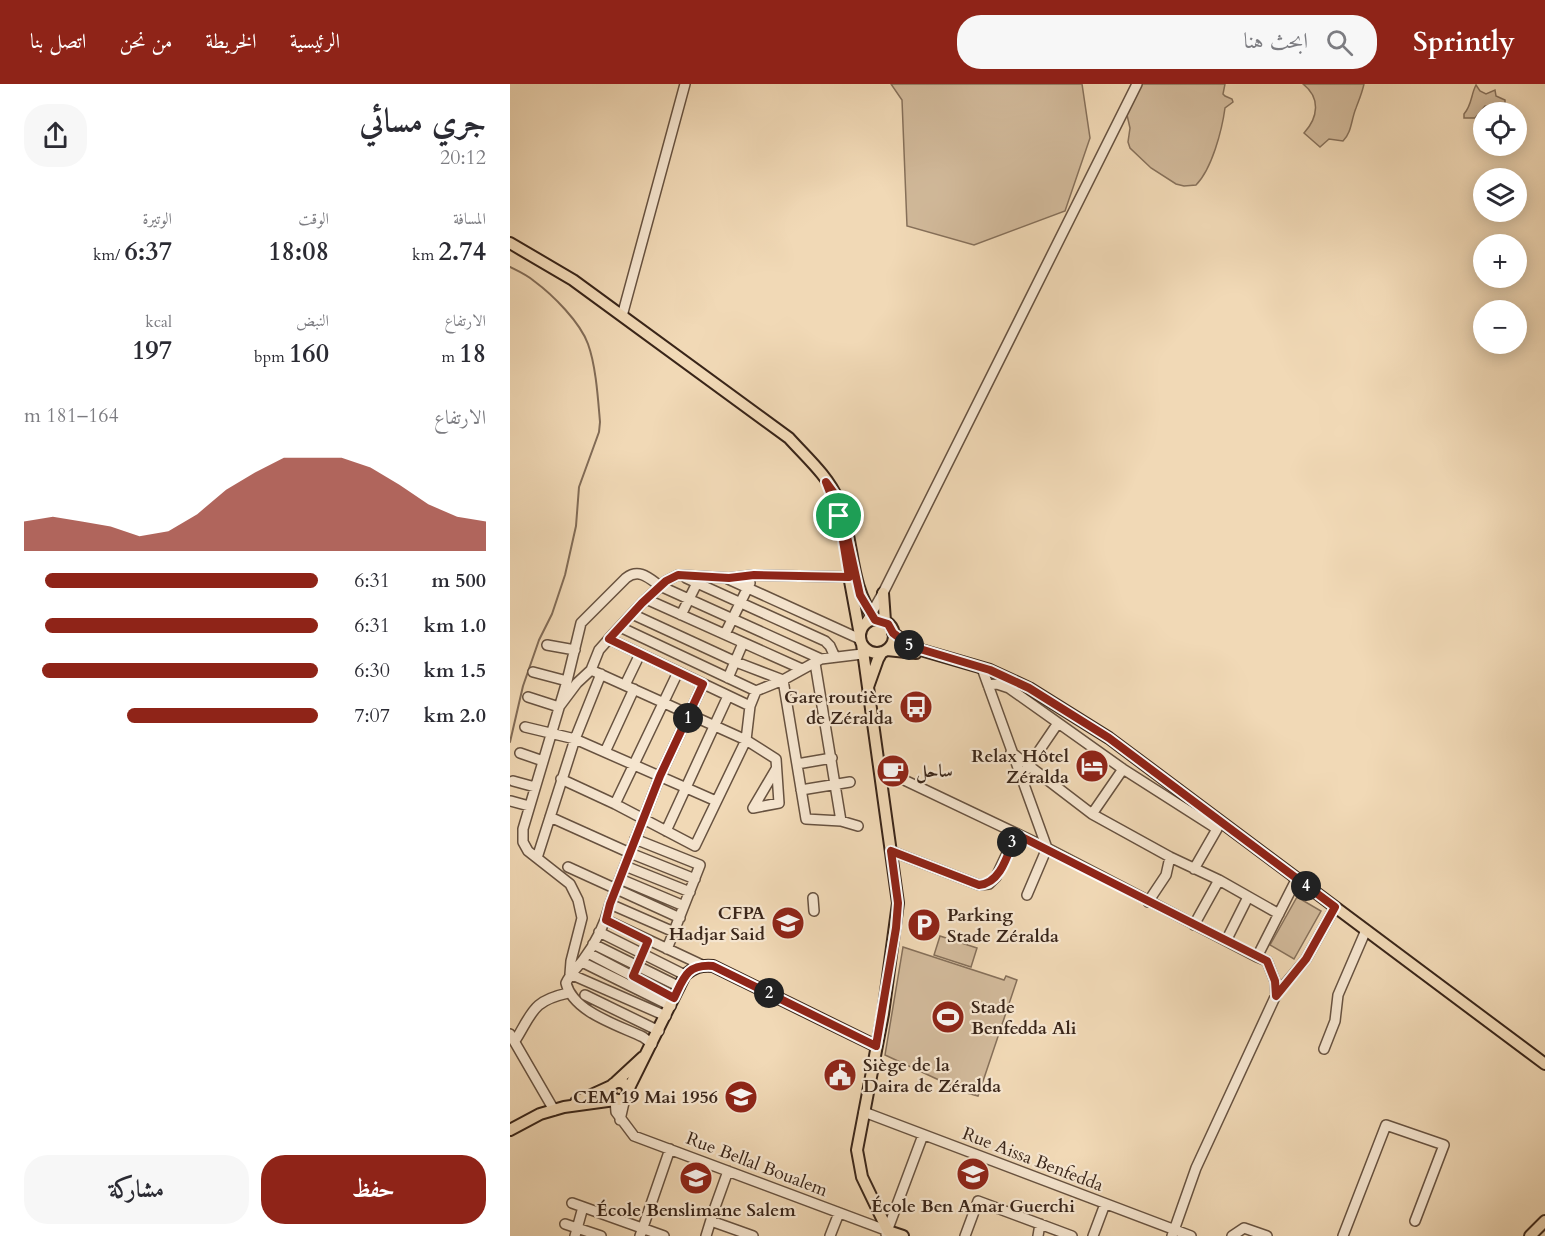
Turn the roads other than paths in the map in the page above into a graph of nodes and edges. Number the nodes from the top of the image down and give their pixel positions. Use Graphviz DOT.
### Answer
graph roads {
  1 [pos="686,84"];
  2 [pos="1137,84"];
  3 [pos="510,243"];
  4 [pos="622,316"];
  5 [pos="826,482"];
  6 [pos="678,575"];
  7 [pos="754,575"];
  8 [pos="849,577"];
  9 [pos="726,578"];
  10 [pos="697,583"];
  11 [pos="660,586"];
  12 [pos="747,587"];
  13 [pos="882,596"];
  14 [pos="646,599"];
  15 [pos="689,599"];
  16 [pos="863,602"];
  17 [pos="740,603"];
  18 [pos="632,614"];
  19 [pos="681,615"];
  20 [pos="732,620"];
  21 [pos="875,620"];
  22 [pos="620,627"];
  23 [pos="893,633"];
  24 [pos="725,634"];
  25 [pos="609,639"];
  26 [pos="743,643"];
  27 [pos="861,643"];
  28 [pos="547,645"];
  29 [pos="575,650"];
  30 [pos="884,651"];
  31 [pos="640,654"];
  32 [pos="835,657"];
  33 [pos="818,661"];
  34 [pos="736,662"];
  35 [pos="802,669"];
  36 [pos="591,670"];
  37 [pos="983,671"];
  38 [pos="533,672"];
  39 [pos="678,672"];
  40 [pos="601,674"];
  41 [pos="998,674"];
  42 [pos="728,678"];
  43 [pos="783,680"];
  44 [pos="567,681"];
  45 [pos="703,684"];
  46 [pos="988,685"];
  47 [pos="629,687"];
  48 [pos="868,687"];
  49 [pos="756,691"];
  50 [pos="728,696"];
  51 [pos="528,697"];
  52 [pos="663,702"];
  53 [pos="750,706"];
  54 [pos="559,707"];
  55 [pos="690,715"];
  56 [pos="1058,723"];
  57 [pos="714,726"];
  58 [pos="525,727"];
  59 [pos="551,734"];
  60 [pos="574,739"];
  61 [pos="746,740"];
  62 [pos="605,752"];
  63 [pos="1011,752"];
  64 [pos="520,753"];
  65 [pos="832,758"];
  66 [pos="543,761"];
  67 [pos="797,764"];
  68 [pos="633,765"];
  69 [pos="1029,766"];
  70 [pos="777,769"];
  71 [pos="881,769"];
  72 [pos="1123,769"];
  73 [pos="660,776"];
  74 [pos="561,779"];
  75 [pos="1021,779"];
  76 [pos="513,781"];
  77 [pos="850,782"];
  78 [pos="836,784"];
  79 [pos="535,787"];
  80 [pos="686,789"];
  81 [pos="801,790"];
  82 [pos="511,801"];
  83 [pos="716,801"];
  84 [pos="615,804"];
  85 [pos="529,806"];
  86 [pos="1092,814"];
  87 [pos="550,817"];
  88 [pos="644,818"];
  89 [pos="842,821"];
  90 [pos="1218,825"];
  91 [pos="858,826"];
  92 [pos="666,831"];
  93 [pos="1016,834"];
  94 [pos="635,839"];
  95 [pos="1047,848"];
  96 [pos="891,851"];
  97 [pos="630,853"];
  98 [pos="1170,857"];
  99 [pos="537,858"];
  100 [pos="625,866"];
  101 [pos="568,867"];
  102 [pos="1194,869"];
  103 [pos="1297,878"];
  104 [pos="620,879"];
  105 [pos="695,879"];
  106 [pos="1219,880"];
  107 [pos="615,890"];
  108 [pos="690,892"];
  109 [pos="1027,895"];
  110 [pos="1248,897"];
  111 [pos="813,898"];
  112 [pos="1148,902"];
  113 [pos="610,904"];
  114 [pos="684,906"];
  115 [pos="1335,907"];
  116 [pos="814,911"];
  117 [pos="1279,914"];
  118 [pos="680,918"];
  119 [pos="606,920"];
  120 [pos="1194,925"];
  121 [pos="1366,930"];
  122 [pos="598,932"];
  123 [pos="674,932"];
  124 [pos="648,941"];
  125 [pos="1226,941"];
  126 [pos="593,944"];
  127 [pos="667,949"];
  128 [pos="643,954"];
  129 [pos="1257,957"];
  130 [pos="585,958"];
  131 [pos="702,965"];
  132 [pos="637,966"];
  133 [pos="570,974"];
  134 [pos="685,975"];
  135 [pos="633,976"];
  136 [pos="591,984"];
  137 [pos="680,987"];
  138 [pos="568,993"];
  139 [pos="585,995"];
  140 [pos="1276,996"];
  141 [pos="580,1006"];
  142 [pos="670,1007"];
  143 [pos="659,1031"];
  144 [pos="512,1038"];
  145 [pos="876,1046"];
  146 [pos="650,1048"];
  147 [pos="1324,1049"];
  148 [pos="1545,1064"];
  149 [pos="613,1084"];
  150 [pos="621,1097"];
  151 [pos="559,1108"];
  152 [pos="864,1113"];
  153 [pos="510,1130"];
  154 [pos="923,1135"];
  155 [pos="670,1149"];
  156 [pos="728,1171"];
  157 [pos="572,1203"];
  158 [pos="1105,1204"];
  159 [pos="584,1207"];
  160 [pos="839,1212"];
  161 [pos="711,1221"];
  162 [pos="1415,1221"];
  163 [pos="1545,1221"];
  164 [pos="565,1224"];
  165 [pos="1040,1224"];
  166 [pos="576,1232"];
  167 [pos="641,1233"];
  168 [pos="887,1233"];
  169 [pos="1174,1233"];
  170 [pos="601,1236"];
  171 [pos="664,1236"];
  172 [pos="706,1236"];
  173 [pos="753,1236"];
  174 [pos="830,1236"];
  175 [pos="903,1236"];
  176 [pos="965,1236"];
  177 [pos="1038,1236"];
  178 [pos="1072,1236"];
  179 [pos="1093,1236"];
  180 [pos="1191,1236"];
  181 [pos="1232,1236"];
  182 [pos="1267,1236"];
  183 [pos="1343,1236"];
  184 [pos="1530,1236"];
  1 -- 4 [label="street"];
  2 -- 13 [label="street"];
  3 -- 4 [label="main road"];
  4 -- 5 [label="main road"];
  5 -- 8 [label="main road"];
  5 -- 16 [label="main road"];
  6 -- 9 [label="street"];
  6 -- 10 [label="street"];
  6 -- 11 [label="street"];
  7 -- 8 [label="street"];
  7 -- 9 [label="street"];
  7 -- 12 [label="street"];
  8 -- 27 [label="main road"];
  9 -- 12 [label="street"];
  10 -- 15 [label="street"];
  10 -- 17 [label="street"];
  11 -- 14 [label="street"];
  11 -- 15 [label="street"];
  11 -- 29 [label="street"];
  12 -- 17 [label="street"];
  12 -- 27 [label="street"];
  13 -- 16 [label="main road"];
  13 -- 21 [label="main road"];
  14 -- 18 [label="street"];
  14 -- 19 [label="street"];
  15 -- 19 [label="street"];
  15 -- 20 [label="street"];
  16 -- 21 [label="main road"];
  17 -- 20 [label="street"];
  17 -- 32 [label="street"];
  18 -- 22 [label="street"];
  18 -- 34 [label="street"];
  19 -- 24 [label="street"];
  20 -- 24 [label="street"];
  20 -- 33 [label="street"];
  21 -- 23 [label="main road"];
  21 -- 27 [label="main road"];
  22 -- 25 [label="street"];
  22 -- 42 [label="street"];
  23 -- 30 [label="main road"];
  23 -- 41 [label="main road"];
  24 -- 26 [label="street"];
  25 -- 31 [label="street"];
  25 -- 36 [label="street"];
  26 -- 34 [label="street"];
  26 -- 35 [label="street"];
  27 -- 30 [label="main road"];
  27 -- 32 [label="street"];
  27 -- 48 [label="main road"];
  28 -- 29 [label="street"];
  29 -- 44 [label="street"];
  30 -- 37 [label="main road"];
  30 -- 48 [label="main road"];
  31 -- 39 [label="street"];
  31 -- 47 [label="street"];
  32 -- 33 [label="street"];
  33 -- 35 [label="street"];
  33 -- 65 [label="street"];
  34 -- 42 [label="street"];
  34 -- 43 [label="street"];
  35 -- 43 [label="street"];
  36 -- 40 [label="street"];
  36 -- 54 [label="street"];
  37 -- 41 [label="main road"];
  37 -- 46 [label="street"];
  38 -- 44 [label="street"];
  39 -- 45 [label="street"];
  39 -- 52 [label="street"];
  40 -- 47 [label="street"];
  40 -- 60 [label="street"];
  41 -- 90 [label="main road"];
  42 -- 49 [label="street"];
  43 -- 49 [label="street"];
  43 -- 67 [label="street"];
  44 -- 54 [label="street"];
  45 -- 50 [label="street"];
  45 -- 55 [label="street"];
  46 -- 56 [label="street"];
  46 -- 63 [label="street"];
  47 -- 52 [label="street"];
  47 -- 62 [label="street"];
  48 -- 71 [label="main road"];
  49 -- 53 [label="street"];
  50 -- 53 [label="street"];
  50 -- 57 [label="street"];
  51 -- 54 [label="street"];
  52 -- 55 [label="street"];
  52 -- 68 [label="street"];
  53 -- 61 [label="street"];
  54 -- 59 [label="street"];
  55 -- 57 [label="street"];
  55 -- 73 [label="street"];
  56 -- 69 [label="street"];
  56 -- 72 [label="street"];
  57 -- 61 [label="street"];
  57 -- 80 [label="street"];
  58 -- 59 [label="street"];
  59 -- 60 [label="street"];
  59 -- 66 [label="street"];
  60 -- 62 [label="street"];
  60 -- 74 [label="street"];
  61 -- 70 [label="street"];
  61 -- 83 [label="street"];
  62 -- 68 [label="street"];
  63 -- 69 [label="street"];
  63 -- 75 [label="street"];
  64 -- 66 [label="street"];
  65 -- 67 [label="street"];
  65 -- 78 [label="street"];
  66 -- 79 [label="street"];
  67 -- 81 [label="street"];
  68 -- 73 [label="street"];
  68 -- 84 [label="street"];
  69 -- 75 [label="street"];
  69 -- 86 [label="street"];
  71 -- 93 [label="street"];
  71 -- 96 [label="main road"];
  72 -- 86 [label="street"];
  72 -- 90 [label="street"];
  73 -- 80 [label="street"];
  73 -- 88 [label="street"];
  74 -- 84 [label="street"];
  74 -- 87 [label="street"];
  75 -- 95 [label="street"];
  76 -- 79 [label="street"];
  77 -- 78 [label="street"];
  78 -- 81 [label="street"];
  78 -- 89 [label="street"];
  79 -- 85 [label="street"];
  80 -- 83 [label="street"];
  80 -- 92 [label="street"];
  81 -- 89 [label="street"];
  82 -- 85 [label="street"];
  83 -- 92 [label="street"];
  84 -- 88 [label="street"];
  85 -- 99 [label="street"];
  86 -- 98 [label="street"];
  87 -- 97 [label="street"];
  87 -- 99 [label="street"];
  88 -- 92 [label="street"];
  88 -- 94 [label="street"];
  89 -- 91 [label="street"];
  90 -- 102 [label="street"];
  90 -- 103 [label="main road"];
  93 -- 95 [label="street"];
  93 -- 96 [label="street"];
  94 -- 97 [label="street"];
  94 -- 105 [label="street"];
  95 -- 109 [label="street"];
  95 -- 112 [label="street"];
  96 -- 145 [label="main road"];
  97 -- 100 [label="street"];
  97 -- 105 [label="street"];
  98 -- 102 [label="street"];
  98 -- 112 [label="street"];
  99 -- 133 [label="street"];
  100 -- 104 [label="street"];
  100 -- 108 [label="street"];
  101 -- 107 [label="street"];
  102 -- 106 [label="street"];
  103 -- 115 [label="main road"];
  103 -- 117 [label="street"];
  104 -- 107 [label="street"];
  104 -- 114 [label="street"];
  105 -- 108 [label="street"];
  106 -- 110 [label="street"];
  106 -- 120 [label="street"];
  107 -- 113 [label="street"];
  107 -- 118 [label="street"];
  108 -- 114 [label="street"];
  110 -- 117 [label="street"];
  110 -- 125 [label="street"];
  111 -- 116 [label="street"];
  112 -- 120 [label="street"];
  113 -- 119 [label="street"];
  113 -- 123 [label="street"];
  114 -- 118 [label="street"];
  115 -- 121 [label="main road"];
  115 -- 140 [label="street"];
  117 -- 129 [label="street"];
  118 -- 123 [label="street"];
  119 -- 122 [label="street"];
  119 -- 124 [label="street"];
  120 -- 125 [label="street"];
  121 -- 147 [label="street"];
  121 -- 148 [label="main road"];
  122 -- 126 [label="street"];
  122 -- 128 [label="street"];
  123 -- 127 [label="street"];
  124 -- 127 [label="street"];
  124 -- 128 [label="street"];
  125 -- 129 [label="street"];
  126 -- 130 [label="street"];
  126 -- 132 [label="street"];
  127 -- 131 [label="street"];
  128 -- 132 [label="street"];
  128 -- 134 [label="street"];
  129 -- 140 [label="street"];
  130 -- 133 [label="street"];
  130 -- 135 [label="street"];
  130 -- 142 [label="street"];
  131 -- 134 [label="main road"];
  131 -- 145 [label="main road"];
  132 -- 135 [label="street"];
  132 -- 137 [label="street"];
  133 -- 136 [label="street"];
  133 -- 138 [label="street"];
  134 -- 137 [label="main road"];
  135 -- 142 [label="street"];
  136 -- 139 [label="street"];
  136 -- 142 [label="street"];
  137 -- 142 [label="main road"];
  138 -- 141 [label="street"];
  138 -- 144 [label="street"];
  139 -- 141 [label="street"];
  139 -- 143 [label="street"];
  140 -- 169 [label="street"];
  141 -- 146 [label="street"];
  142 -- 143 [label="main road"];
  143 -- 146 [label="main road"];
  144 -- 151 [label="street"];
  145 -- 152 [label="main road"];
  146 -- 149 [label="main road"];
  146 -- 150 [label="main road"];
  149 -- 150 [label="main road"];
  149 -- 150 [label="main road"];
  149 -- 151 [label="main road"];
  150 -- 151 [label="main road"];
  150 -- 155 [label="street, Rue Bellal Boualem"];
  151 -- 153 [label="main road"];
  152 -- 154 [label="street, Rue Aissa Benfedda"];
  152 -- 168 [label="main road"];
  154 -- 158 [label="street, Rue Aissa Benfedda"];
  154 -- 168 [label="street"];
  155 -- 156 [label="street, Rue Bellal Boualem"];
  155 -- 167 [label="street"];
  156 -- 160 [label="street, Rue Bellal Boualem"];
  156 -- 161 [label="street"];
  157 -- 159 [label="street"];
  158 -- 169 [label="street, Rue Aissa Benfedda"];
  158 -- 179 [label="street"];
  159 -- 166 [label="street"];
  159 -- 167 [label="street"];
  160 -- 168 [label="street, Rue Bellal Boualem"];
  160 -- 174 [label="street"];
  161 -- 172 [label="street"];
  161 -- 173 [label="street"];
  162 -- 183 [label="street"];
  163 -- 184 [label="main road"];
  164 -- 166 [label="street"];
  165 -- 176 [label="street"];
  165 -- 177 [label="street"];
  165 -- 178 [label="street"];
  166 -- 170 [label="street"];
  167 -- 171 [label="street"];
  168 -- 175 [label="main road"];
  169 -- 180 [label="street, Rue Aissa Benfedda"];
  181 -- 182 [label="street"];
}
